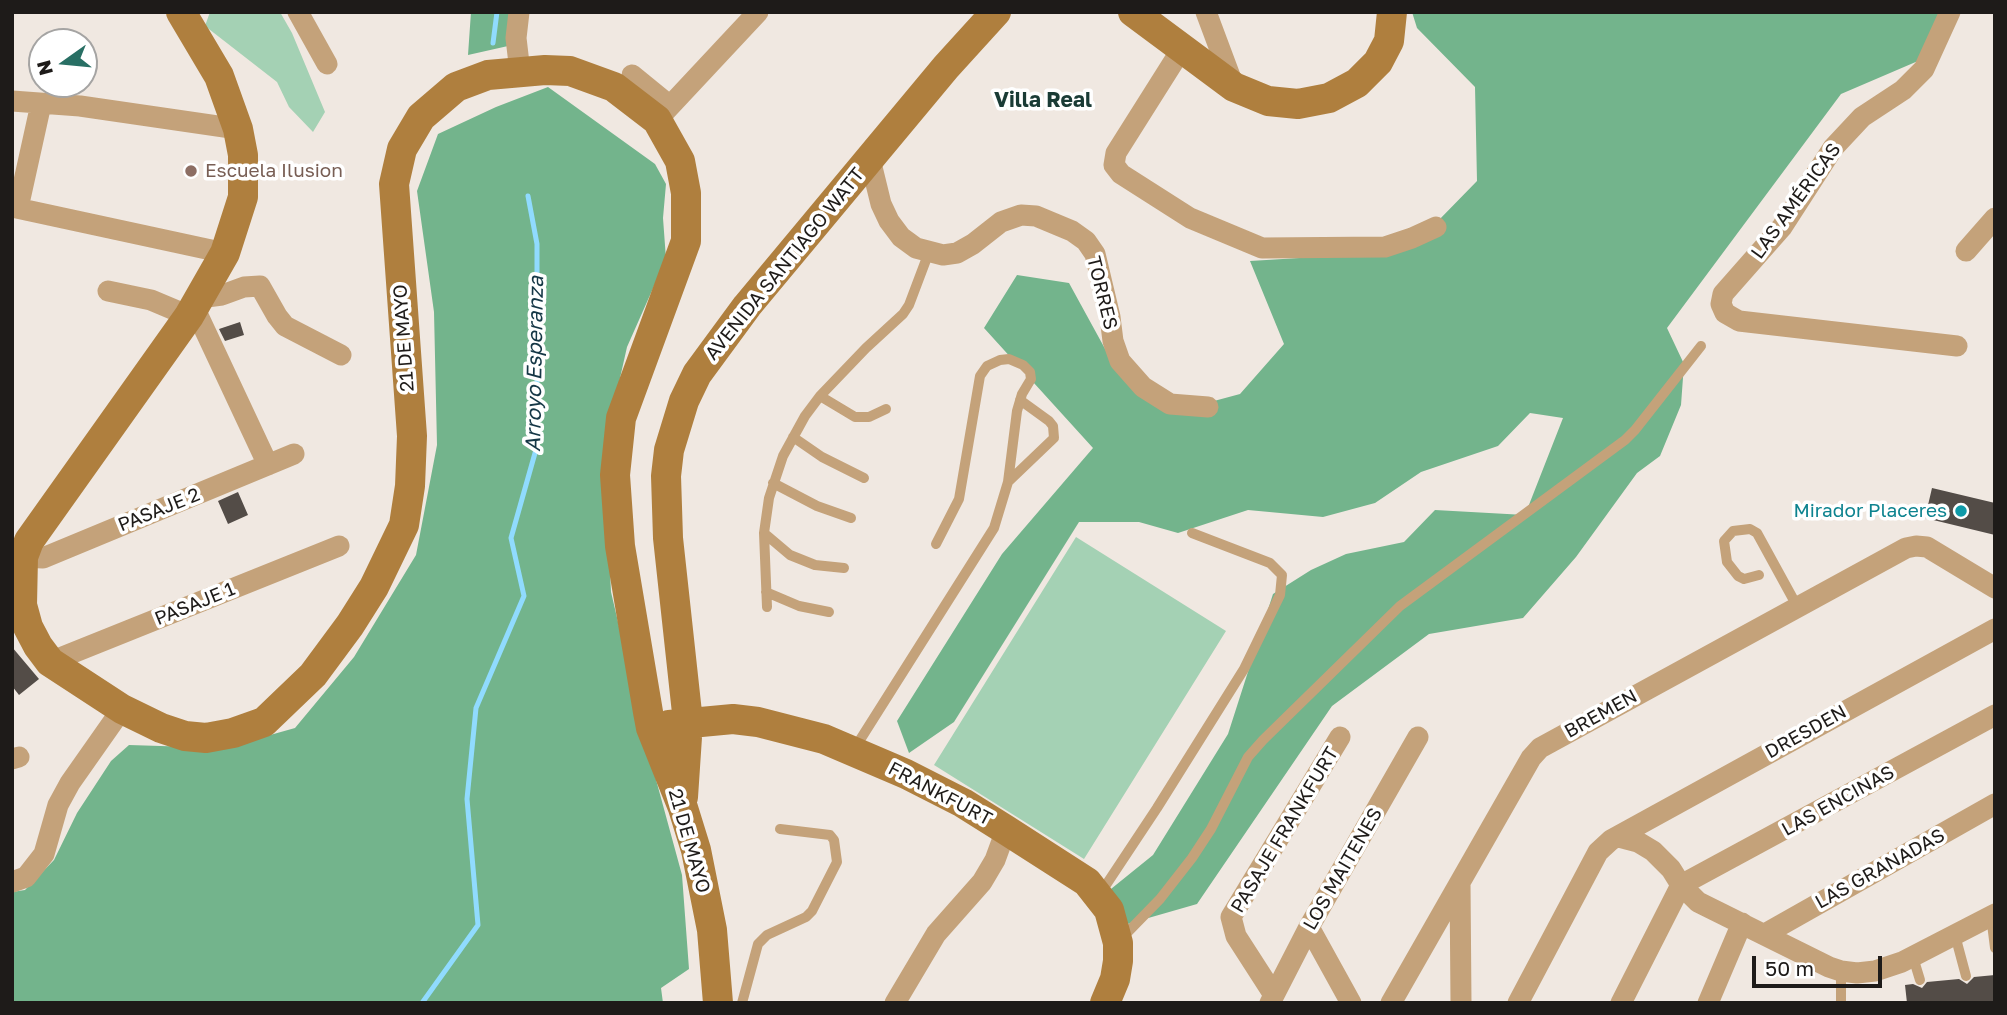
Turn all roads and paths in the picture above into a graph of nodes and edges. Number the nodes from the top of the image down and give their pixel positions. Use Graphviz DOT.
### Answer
graph roads {
  1 [pos="181,12"];
  2 [pos="298,12"];
  3 [pos="519,12"];
  4 [pos="758,12"];
  5 [pos="996,12"];
  6 [pos="1133,12"];
  7 [pos="1206,12"];
  8 [pos="1392,12"];
  9 [pos="1950,12"];
  10 [pos="1181,50"];
  11 [pos="327,64"];
  12 [pos="520,72"];
  13 [pos="632,75"];
  14 [pos="1234,87"];
  15 [pos="12,101"];
  16 [pos="41,104"];
  17 [pos="664,113"];
  18 [pos="238,129"];
  19 [pos="861,170"];
  20 [pos="15,207"];
  21 [pos="1995,218"];
  22 [pos="1436,227"];
  23 [pos="1966,251"];
  24 [pos="929,252"];
  25 [pos="225,253"];
  26 [pos="108,291"];
  27 [pos="194,307"];
  28 [pos="1701,346"];
  29 [pos="1957,346"];
  30 [pos="341,355"];
  31 [pos="820,396"];
  32 [pos="1020,400"];
  33 [pos="1208,407"];
  34 [pos="886,409"];
  35 [pos="793,437"];
  36 [pos="294,454"];
  37 [pos="268,466"];
  38 [pos="864,478"];
  39 [pos="1008,482"];
  40 [pos="773,483"];
  41 [pos="851,518"];
  42 [pos="764,533"];
  43 [pos="1192,533"];
  44 [pos="936,544"];
  45 [pos="339,546"];
  46 [pos="23,557"];
  47 [pos="844,568"];
  48 [pos="1759,575"];
  49 [pos="1995,588"];
  50 [pos="766,592"];
  51 [pos="1797,606"];
  52 [pos="767,607"];
  53 [pos="829,612"];
  54 [pos="1995,629"];
  55 [pos="20,631"];
  56 [pos="50,662"];
  57 [pos="122,709"];
  58 [pos="1995,715"];
  59 [pos="688,722"];
  60 [pos="651,728"];
  61 [pos="1340,737"];
  62 [pos="1418,737"];
  63 [pos="853,751"];
  64 [pos="1995,804"];
  65 [pos="683,808"];
  66 [pos="1645,820"];
  67 [pos="780,829"];
  68 [pos="1006,830"];
  69 [pos="1619,837"];
  70 [pos="1676,876"];
  71 [pos="1460,880"];
  72 [pos="12,883"];
  73 [pos="1099,895"];
  74 [pos="1993,915"];
  75 [pos="1742,923"];
  76 [pos="1309,927"];
  77 [pos="1765,934"];
  78 [pos="1955,935"];
  79 [pos="1118,943"];
  80 [pos="1995,948"];
  81 [pos="1913,957"];
  82 [pos="1841,971"];
  83 [pos="1966,976"];
  84 [pos="1920,980"];
  85 [pos="1272,999"];
  86 [pos="718,1003"];
  87 [pos="742,1003"];
  88 [pos="895,1003"];
  89 [pos="1105,1003"];
  90 [pos="1351,1003"];
  91 [pos="1391,1003"];
  92 [pos="1461,1003"];
  93 [pos="1518,1003"];
  94 [pos="1621,1003"];
  95 [pos="1708,1003"];
  96 [pos="1841,1003"];
  1 -- 18 [label="street, 21 DE MAYO"];
  2 -- 11 [label="street"];
  3 -- 12 [label="street"];
  4 -- 17 [label="street"];
  5 -- 19 [label="street, AVENIDA SANTIAGO WATT"];
  6 -- 10 [label="street"];
  7 -- 14 [label="street"];
  8 -- 14 [label="street"];
  9 -- 29 [label="street, LAS AMÉRICAS"];
  10 -- 14 [label="street"];
  10 -- 22 [label="street"];
  12 -- 17 [label="street, 21 DE MAYO"];
  12 -- 57 [label="street, 21 DE MAYO"];
  13 -- 17 [label="street, 21 DE MAYO"];
  15 -- 16 [label="street"];
  16 -- 18 [label="street"];
  16 -- 20 [label="street"];
  17 -- 60 [label="street, 21 DE MAYO"];
  18 -- 25 [label="street, 21 DE MAYO"];
  19 -- 24 [label="street"];
  19 -- 59 [label="street, AVENIDA SANTIAGO WATT"];
  20 -- 25 [label="street"];
  21 -- 23 [label="street"];
  24 -- 31 [label="lane"];
  24 -- 33 [label="street, TORRES"];
  25 -- 27 [label="street, 21 DE MAYO"];
  26 -- 27 [label="street"];
  27 -- 30 [label="street"];
  27 -- 37 [label="street"];
  27 -- 46 [label="street, 21 DE MAYO"];
  28 -- 79 [label="lane"];
  31 -- 34 [label="lane"];
  31 -- 35 [label="lane"];
  32 -- 39 [label="lane"];
  32 -- 39 [label="lane"];
  32 -- 44 [label="lane"];
  35 -- 38 [label="lane"];
  35 -- 40 [label="lane"];
  36 -- 37 [label="street, PASAJE 2"];
  37 -- 46 [label="street, PASAJE 2"];
  39 -- 63 [label="lane"];
  40 -- 41 [label="lane"];
  40 -- 42 [label="lane"];
  42 -- 47 [label="lane"];
  42 -- 50 [label="lane"];
  43 -- 73 [label="lane"];
  45 -- 56 [label="street, PASAJE 1"];
  46 -- 55 [label="street, 21 DE MAYO"];
  48 -- 51 [label="lane"];
  49 -- 51 [label="street, BREMEN"];
  50 -- 52 [label="lane"];
  50 -- 53 [label="lane"];
  51 -- 71 [label="street, BREMEN"];
  54 -- 66 [label="street, DRESDEN"];
  55 -- 56 [label="street, 21 DE MAYO"];
  56 -- 57 [label="street, 21 DE MAYO"];
  57 -- 72 [label="street"];
  58 -- 70 [label="street, LAS ENCINAS"];
  59 -- 60 [label="street, FRANKFURT"];
  59 -- 63 [label="street, FRANKFURT"];
  59 -- 65 [label="street, AVENIDA SANTIAGO WATT"];
  60 -- 65 [label="street, 21 DE MAYO"];
  61 -- 85 [label="street, PASAJE FRANKFURT"];
  62 -- 76 [label="street, LOS MAITENES"];
  63 -- 68 [label="street, FRANKFURT"];
  64 -- 77 [label="street, LAS GRANADAS"];
  65 -- 86 [label="street, 21 DE MAYO"];
  66 -- 69 [label="street, DRESDEN"];
  66 -- 70 [label="street"];
  67 -- 87 [label="lane"];
  68 -- 73 [label="street, FRANKFURT"];
  68 -- 88 [label="street"];
  69 -- 70 [label="street"];
  69 -- 93 [label="street, DRESDEN"];
  70 -- 75 [label="street"];
  70 -- 94 [label="street"];
  71 -- 91 [label="street, BREMEN"];
  71 -- 92 [label="street"];
  73 -- 79 [label="street, FRANKFURT"];
  74 -- 78 [label="street"];
  74 -- 80 [label="lane"];
  75 -- 77 [label="street"];
  75 -- 95 [label="street"];
  76 -- 85 [label="street, LOS MAITENES"];
  76 -- 90 [label="street"];
  77 -- 82 [label="street"];
  78 -- 81 [label="street"];
  78 -- 83 [label="lane"];
  79 -- 89 [label="street, FRANKFURT"];
  81 -- 82 [label="street"];
  81 -- 84 [label="lane"];
  82 -- 96 [label="lane"];
}
